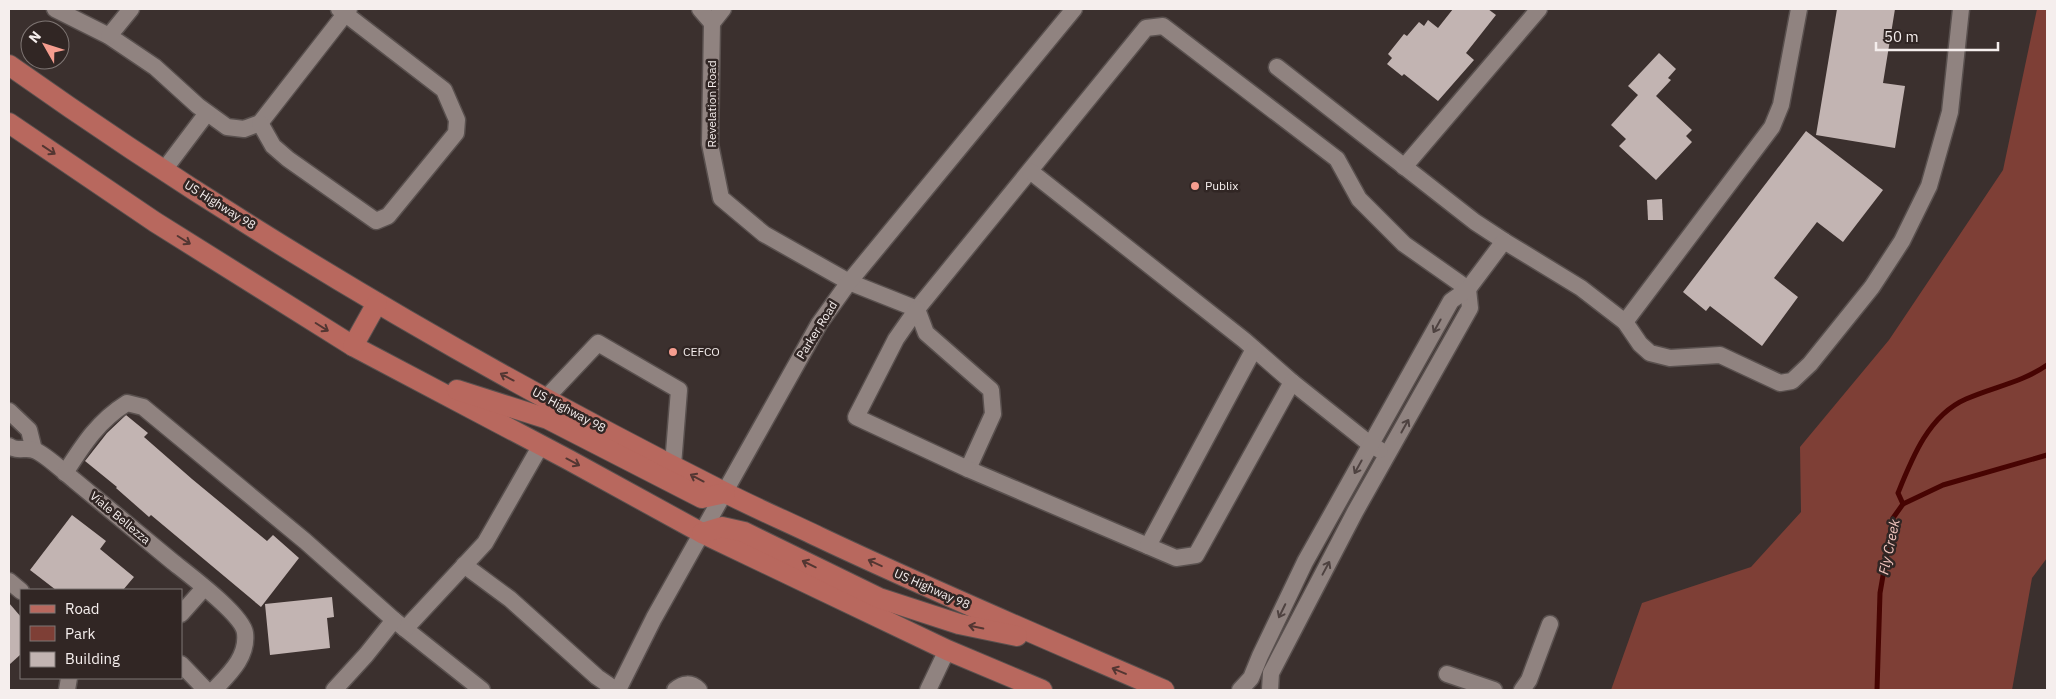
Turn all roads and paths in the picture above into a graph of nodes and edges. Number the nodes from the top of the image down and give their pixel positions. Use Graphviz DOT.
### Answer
graph roads {
  1 [pos="55,9"];
  2 [pos="131,9"];
  3 [pos="700,9"];
  4 [pos="723,9"];
  5 [pos="1074,9"];
  6 [pos="1539,9"];
  7 [pos="1798,9"];
  8 [pos="1962,9"];
  9 [pos="344,10"];
  10 [pos="712,24"];
  11 [pos="109,36"];
  12 [pos="9,65"];
  13 [pos="1277,67"];
  14 [pos="207,112"];
  15 [pos="9,123"];
  16 [pos="260,123"];
  17 [pos="1404,167"];
  18 [pos="164,170"];
  19 [pos="1030,171"];
  20 [pos="1504,241"];
  21 [pos="848,282"];
  22 [pos="1468,289"];
  23 [pos="377,303"];
  24 [pos="917,309"];
  25 [pos="1625,322"];
  26 [pos="353,346"];
  27 [pos="1254,350"];
  28 [pos="406,374"];
  29 [pos="1292,382"];
  30 [pos="546,398"];
  31 [pos="9,412"];
  32 [pos="541,445"];
  33 [pos="1371,445"];
  34 [pos="9,446"];
  35 [pos="34,450"];
  36 [pos="1389,454"];
  37 [pos="673,465"];
  38 [pos="968,469"];
  39 [pos="65,473"];
  40 [pos="725,493"];
  41 [pos="702,532"];
  42 [pos="1148,546"];
  43 [pos="464,565"];
  44 [pos="9,581"];
  45 [pos="204,588"];
  46 [pos="20,591"];
  47 [pos="182,613"];
  48 [pos="399,624"];
  49 [pos="1550,624"];
  50 [pos="1058,645"];
  51 [pos="947,650"];
  52 [pos="182,665"];
  53 [pos="1270,673"];
  54 [pos="1447,674"];
  55 [pos="1470,687"];
  56 [pos="206,690"];
  57 [pos="214,690"];
  58 [pos="334,690"];
  59 [pos="482,690"];
  60 [pos="617,690"];
  61 [pos="675,690"];
  62 [pos="699,690"];
  63 [pos="928,690"];
  64 [pos="1042,690"];
  65 [pos="1164,690"];
  66 [pos="1240,690"];
  67 [pos="1264,690"];
  68 [pos="1270,690"];
  69 [pos="1494,690"];
  70 [pos="1522,690"];
  1 -- 11 [label="street"];
  2 -- 11 [label="street"];
  3 -- 10 [label="street"];
  4 -- 10 [label="street"];
  5 -- 21 [label="street, Parker Road"];
  6 -- 17 [label="street"];
  7 -- 25 [label="street"];
  8 -- 25 [label="street"];
  9 -- 16 [label="street"];
  9 -- 16 [label="street"];
  10 -- 21 [label="street, Revelation Road"];
  11 -- 14 [label="street"];
  12 -- 18 [label="main road, US Highway 98"];
  13 -- 17 [label="street"];
  14 -- 16 [label="street"];
  14 -- 18 [label="street"];
  15 -- 26 [label="main road, one-way"];
  17 -- 20 [label="street"];
  18 -- 23 [label="main road, US Highway 98"];
  19 -- 22 [label="street"];
  19 -- 24 [label="street"];
  19 -- 27 [label="street"];
  20 -- 22 [label="street"];
  20 -- 25 [label="street"];
  21 -- 24 [label="street, Revelation Road"];
  21 -- 40 [label="street, Parker Road"];
  22 -- 33 [label="street, one-way"];
  36 -- 22 [label="street, one-way"];
  23 -- 26 [label="main road"];
  30 -- 23 [label="main road, US Highway 98, one-way"];
  24 -- 38 [label="street"];
  24 -- 38 [label="street"];
  26 -- 28 [label="main road"];
  27 -- 29 [label="street"];
  27 -- 42 [label="street"];
  28 -- 32 [label="main road"];
  28 -- 40 [label="main road"];
  29 -- 33 [label="street"];
  29 -- 42 [label="street"];
  30 -- 37 [label="main road, US Highway 98"];
  30 -- 37 [label="street"];
  31 -- 35 [label="street"];
  32 -- 41 [label="main road, one-way"];
  32 -- 43 [label="street"];
  33 -- 36 [label="street"];
  33 -- 66 [label="street, one-way"];
  34 -- 35 [label="street, Viale Bellezza"];
  35 -- 39 [label="street, Viale Bellezza"];
  53 -- 36 [label="street, one-way"];
  40 -- 37 [label="main road, US Highway 98, one-way"];
  38 -- 42 [label="street"];
  39 -- 45 [label="street, Viale Bellezza"];
  39 -- 48 [label="street"];
  40 -- 41 [label="street, Parker Road"];
  50 -- 40 [label="main road, US Highway 98, one-way"];
  50 -- 41 [label="main road, one-way"];
  41 -- 51 [label="main road"];
  41 -- 60 [label="street, Parker Road"];
  43 -- 48 [label="street"];
  43 -- 60 [label="street"];
  44 -- 46 [label="street"];
  45 -- 47 [label="street"];
  45 -- 57 [label="street, Viale Bellezza"];
  48 -- 58 [label="street"];
  48 -- 59 [label="street"];
  49 -- 70 [label="street"];
  65 -- 50 [label="main road, US Highway 98, one-way"];
  51 -- 63 [label="street"];
  51 -- 64 [label="main road"];
  52 -- 56 [label="street"];
  53 -- 67 [label="street"];
  53 -- 68 [label="street"];
  54 -- 55 [label="street"];
  55 -- 69 [label="street"];
  61 -- 62 [label="street"];
}
